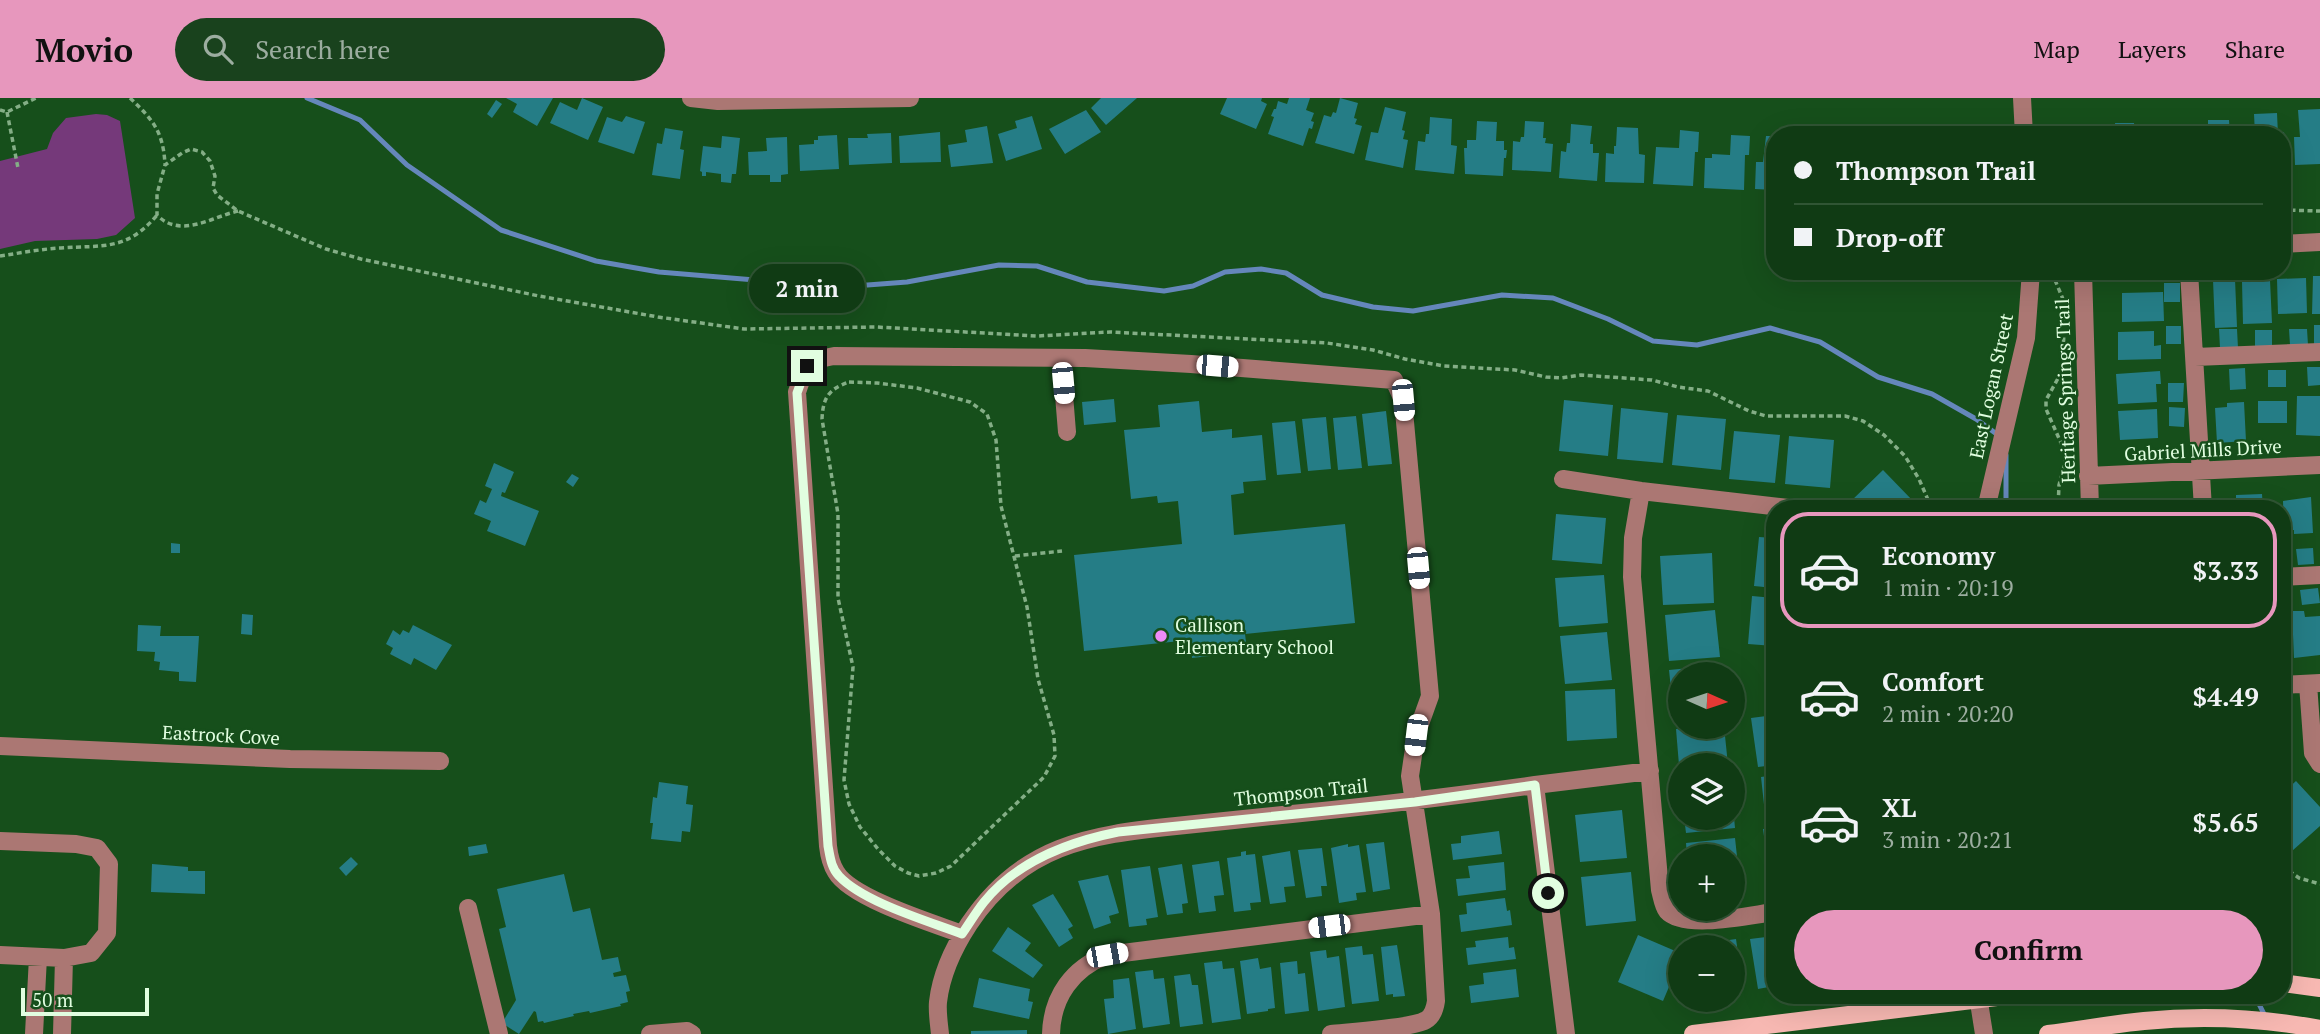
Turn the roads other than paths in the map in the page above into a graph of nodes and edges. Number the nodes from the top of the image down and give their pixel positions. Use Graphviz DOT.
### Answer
graph roads {
  1 [pos="691,98"];
  2 [pos="910,98"];
  3 [pos="2022,98"];
  4 [pos="819,99"];
  5 [pos="2024,126"];
  6 [pos="2320,242"];
  7 [pos="2291,244"];
  8 [pos="2030,280"];
  9 [pos="2083,280"];
  10 [pos="2190,280"];
  11 [pos="2320,352"];
  12 [pos="2194,357"];
  13 [pos="1061,358"];
  14 [pos="1067,432"];
  15 [pos="2320,465"];
  16 [pos="2200,471"];
  17 [pos="2088,476"];
  18 [pos="1563,480"];
  19 [pos="1642,491"];
  20 [pos="1988,500"];
  21 [pos="2090,500"];
  22 [pos="2202,500"];
  23 [pos="1766,505"];
  24 [pos="2320,575"];
  25 [pos="2291,577"];
  26 [pos="2314,684"];
  27 [pos="2291,685"];
  28 [pos="0,746"];
  29 [pos="440,761"];
  30 [pos="2320,764"];
  31 [pos="1650,771"];
  32 [pos="1535,785"];
  33 [pos="1415,802"];
  34 [pos="0,841"];
  35 [pos="468,908"];
  36 [pos="1766,913"];
  37 [pos="1431,914"];
  38 [pos="962,934"];
  39 [pos="0,955"];
  40 [pos="38,957"];
  41 [pos="64,958"];
  42 [pos="2291,984"];
  43 [pos="2320,988"];
  44 [pos="1924,1004"];
  45 [pos="1979,1004"];
  46 [pos="2320,1029"];
  47 [pos="34,1034"];
  48 [pos="61,1034"];
  49 [pos="499,1034"];
  50 [pos="650,1034"];
  51 [pos="692,1034"];
  52 [pos="940,1034"];
  53 [pos="1051,1034"];
  54 [pos="1331,1034"];
  55 [pos="1566,1034"];
  56 [pos="1693,1034"];
  57 [pos="1984,1034"];
  58 [pos="2048,1034"];
  1 -- 4 [label="street"];
  2 -- 4 [label="street"];
  3 -- 5 [label="street"];
  6 -- 7 [label="street"];
  8 -- 20 [label="street, East Logan Street"];
  9 -- 17 [label="street, Heritage Springs Trail"];
  10 -- 12 [label="street"];
  11 -- 12 [label="street"];
  12 -- 16 [label="street"];
  13 -- 14 [label="street"];
  13 -- 33 [label="street"];
  13 -- 38 [label="street"];
  15 -- 16 [label="street, Gabriel Mills Drive"];
  16 -- 17 [label="street, Gabriel Mills Drive"];
  16 -- 22 [label="street"];
  17 -- 21 [label="street, Heritage Springs Trail"];
  18 -- 19 [label="street"];
  19 -- 23 [label="street"];
  19 -- 31 [label="street"];
  24 -- 25 [label="street"];
  26 -- 27 [label="street"];
  26 -- 30 [label="street"];
  28 -- 29 [label="street, Eastrock Cove"];
  31 -- 32 [label="street, Thompson Trail"];
  31 -- 36 [label="street"];
  32 -- 33 [label="street, Thompson Trail"];
  32 -- 55 [label="street"];
  33 -- 37 [label="street"];
  33 -- 38 [label="street, Thompson Trail"];
  34 -- 41 [label="street"];
  35 -- 49 [label="street"];
  37 -- 53 [label="street"];
  37 -- 54 [label="street"];
  38 -- 52 [label="street, Thompson Trail"];
  39 -- 40 [label="street"];
  40 -- 41 [label="street"];
  40 -- 47 [label="street"];
  41 -- 48 [label="street"];
  42 -- 43 [label="main road"];
  44 -- 56 [label="main road"];
  45 -- 57 [label="street"];
  46 -- 58 [label="main road"];
  50 -- 51 [label="street"];
}
